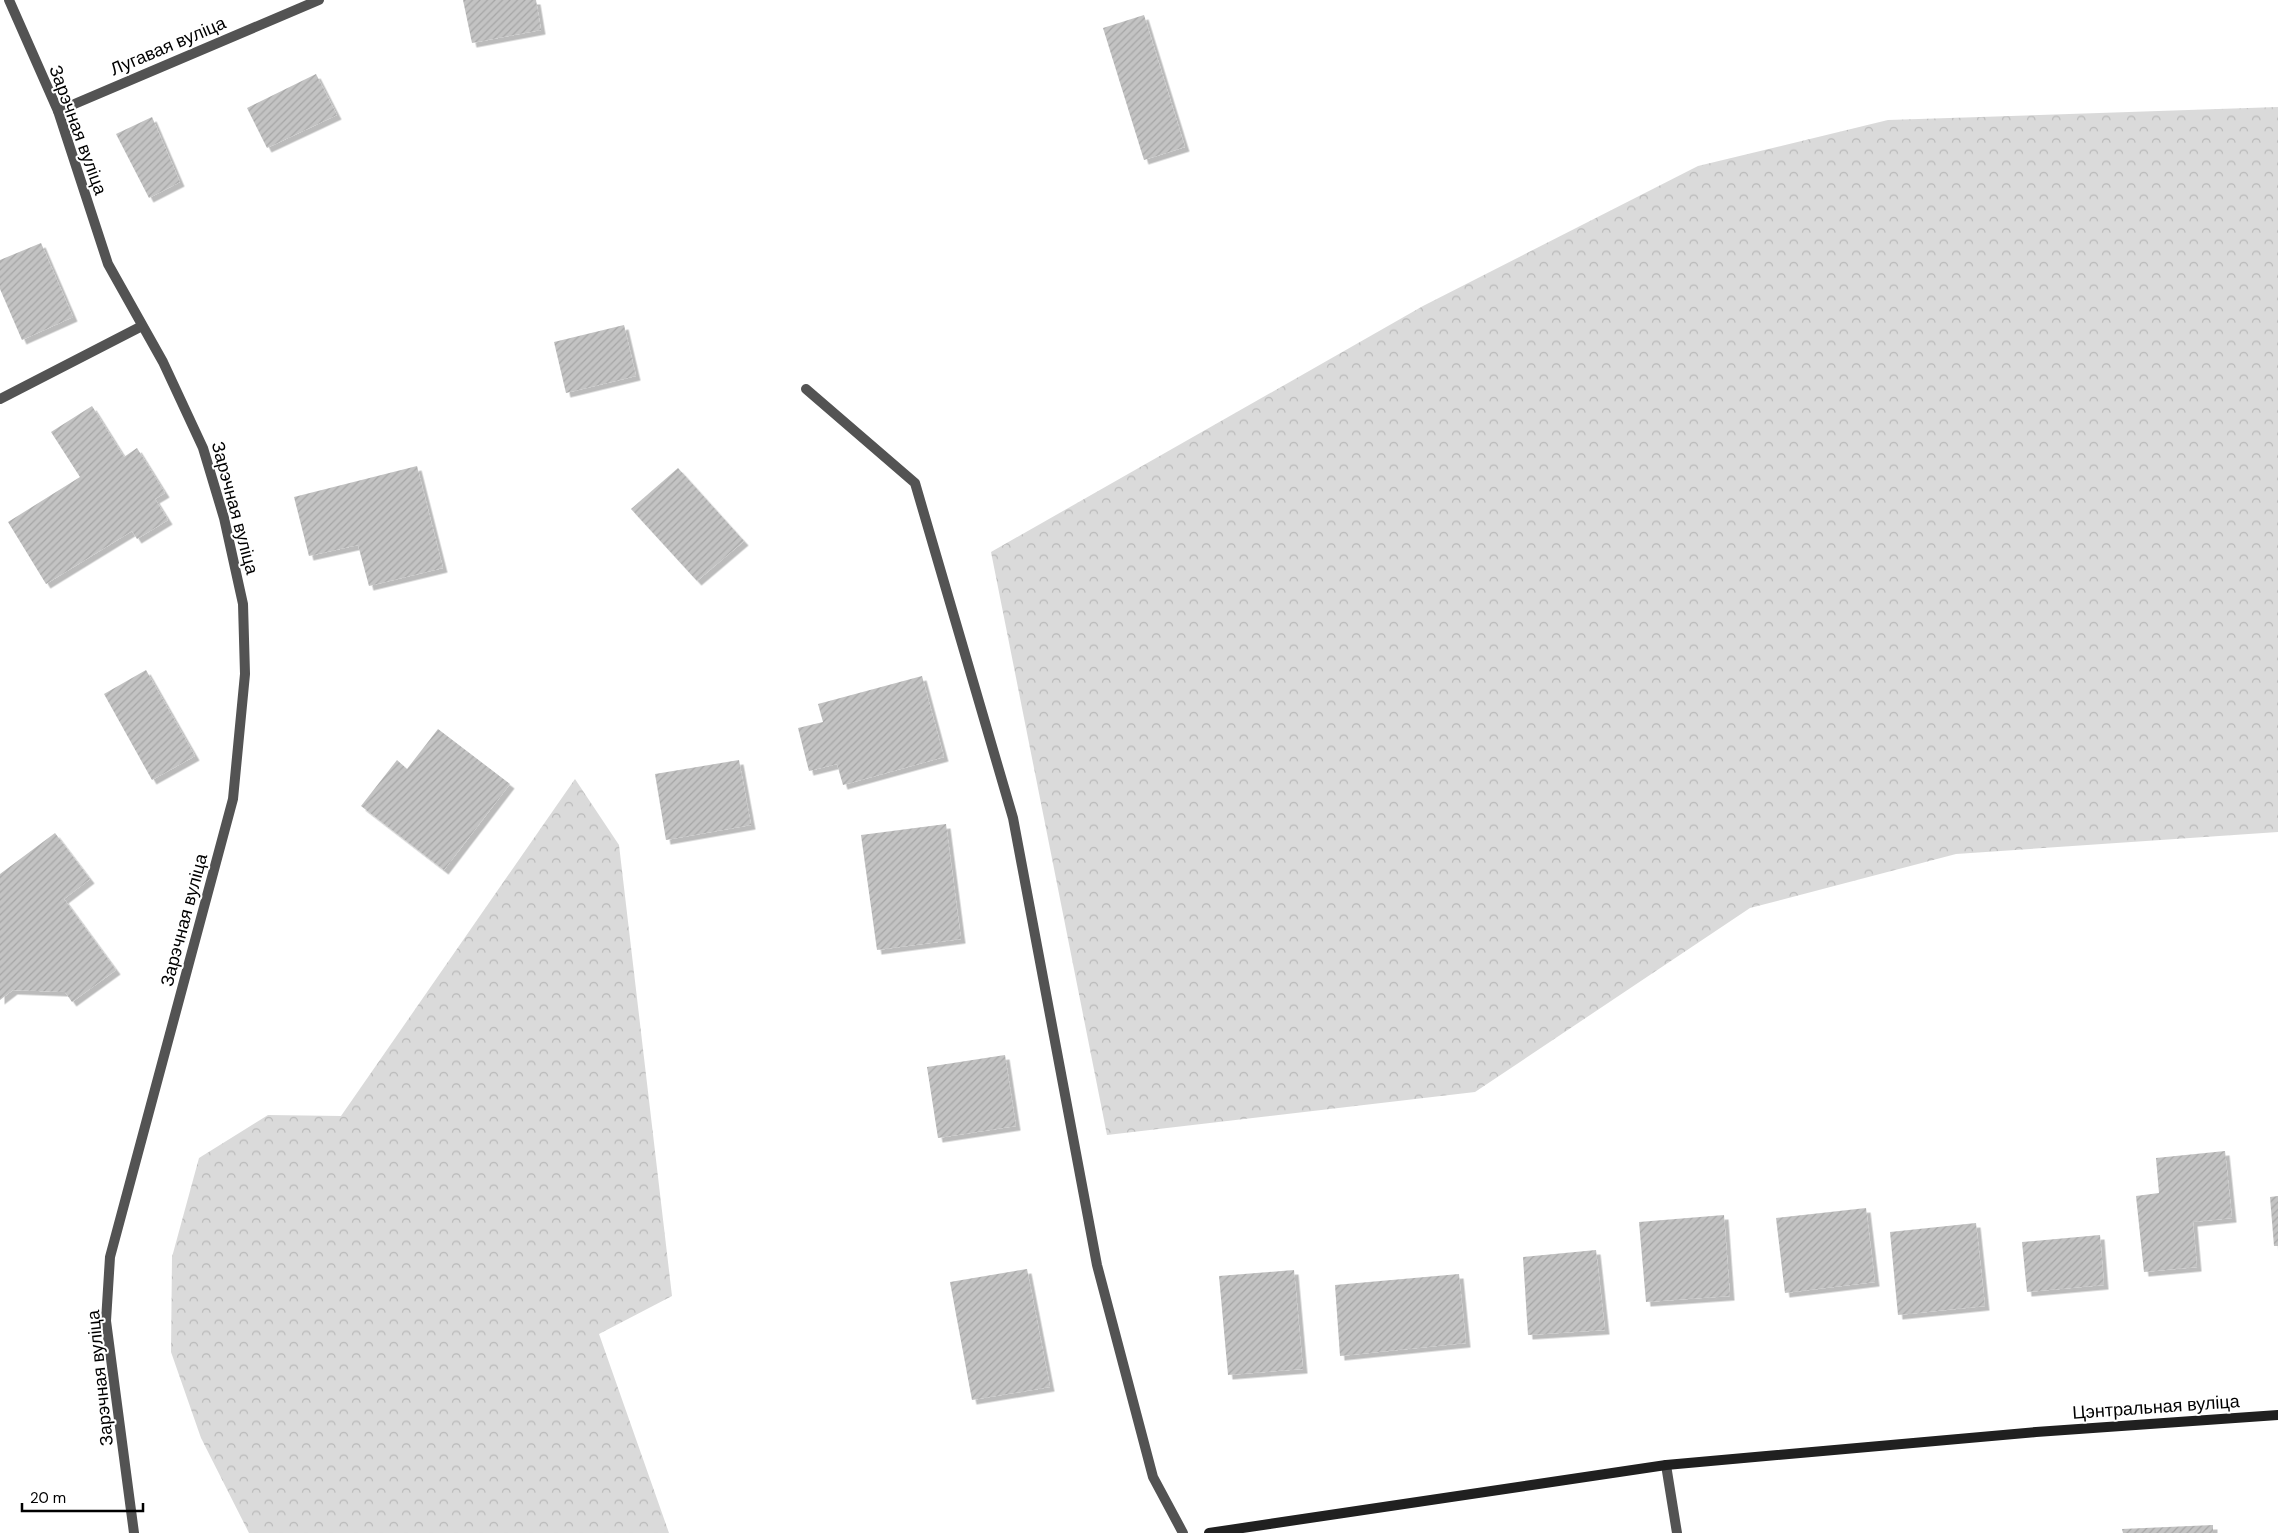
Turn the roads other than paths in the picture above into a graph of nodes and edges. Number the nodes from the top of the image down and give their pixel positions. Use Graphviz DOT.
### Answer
graph roads {
  1 [pos="9,0"];
  2 [pos="319,0"];
  3 [pos="58,111"];
  4 [pos="142,326"];
  5 [pos="806,389"];
  6 [pos="0,399"];
  7 [pos="2278,1415"];
  8 [pos="1666,1465"];
  9 [pos="134,1533"];
  10 [pos="1183,1533"];
  11 [pos="1209,1533"];
  12 [pos="1677,1533"];
  1 -- 3 [label="street, Зарэчная вуліца"];
  2 -- 3 [label="street, Лугавая вуліца"];
  3 -- 4 [label="street, Зарэчная вуліца"];
  4 -- 6 [label="street"];
  4 -- 9 [label="street, Зарэчная вуліца"];
  5 -- 10 [label="street"];
  7 -- 8 [label="street, Цэнтральная вуліца"];
  8 -- 11 [label="street, Цэнтральная вуліца"];
  8 -- 12 [label="street"];
}
